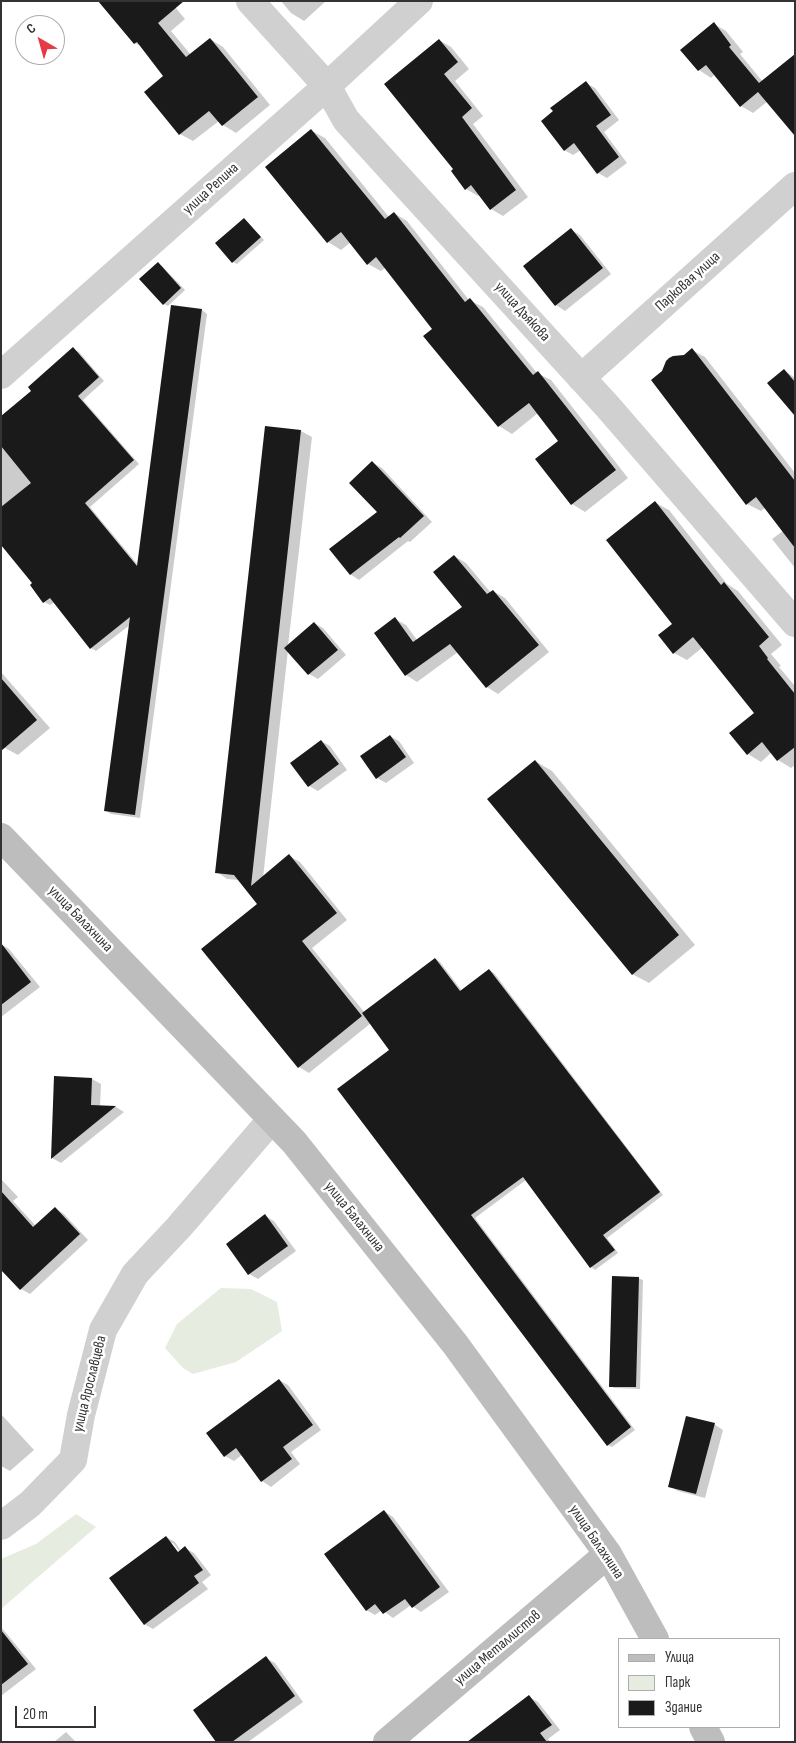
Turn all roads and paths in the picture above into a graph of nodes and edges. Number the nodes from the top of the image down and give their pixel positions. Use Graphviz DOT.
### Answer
graph roads {
  1 [pos="250,1"];
  2 [pos="419,1"];
  3 [pos="327,86"];
  4 [pos="795,186"];
  5 [pos="1,375"];
  6 [pos="581,378"];
  7 [pos="795,623"];
  8 [pos="1,837"];
  9 [pos="272,1119"];
  10 [pos="1,1526"];
  11 [pos="608,1554"];
  12 [pos="654,1638"];
  13 [pos="704,1728"];
  14 [pos="387,1742"];
  15 [pos="711,1742"];
  1 -- 3 [label="street, улица Дъякова"];
  2 -- 3 [label="street, улица Репина"];
  3 -- 5 [label="street, улица Репина"];
  3 -- 6 [label="street, улица Дъякова"];
  4 -- 6 [label="street, Парковая улица"];
  6 -- 7 [label="street, улица Дъякова"];
  8 -- 9 [label="street, улица Балахнина"];
  9 -- 10 [label="street, улица Ярославцева"];
  9 -- 11 [label="street, улица Балахнина"];
  11 -- 12 [label="street, улица Балахнина"];
  11 -- 14 [label="street, улица Металлистов"];
  13 -- 15 [label="street"];
}
